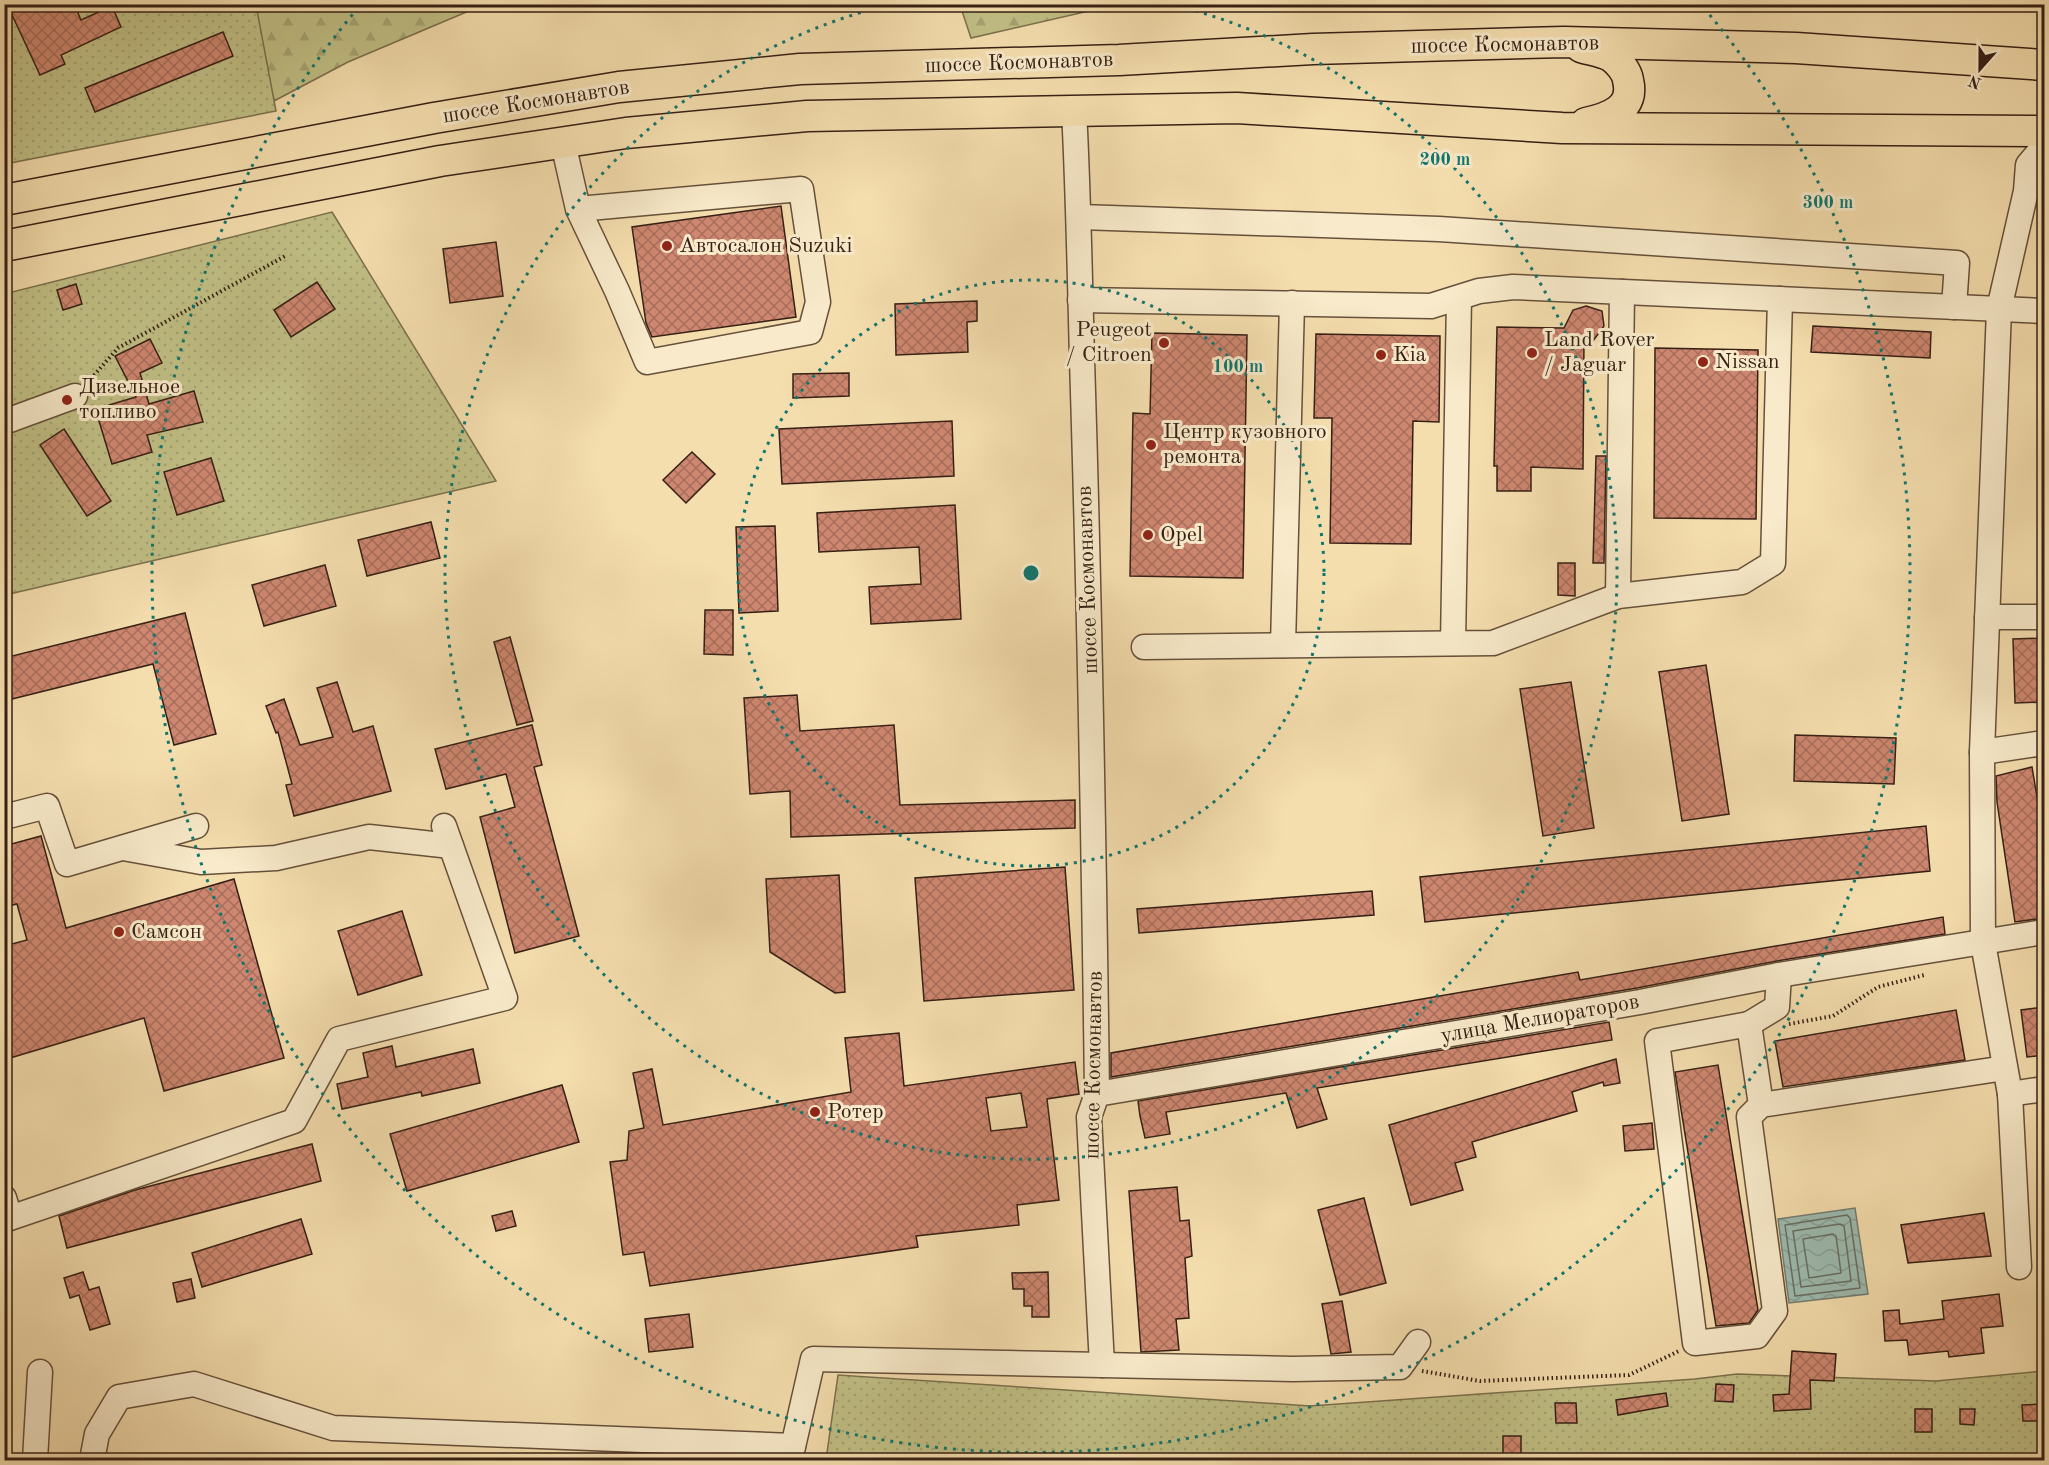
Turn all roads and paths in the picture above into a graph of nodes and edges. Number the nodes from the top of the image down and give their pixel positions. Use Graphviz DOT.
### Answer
graph roads {
  1 [pos="1564,42"];
  2 [pos="2044,65"];
  3 [pos="1074,110"];
  4 [pos="1563,128"];
  5 [pos="2000,131"];
  6 [pos="2044,131"];
  7 [pos="563,143"];
  8 [pos="2044,146"];
  9 [pos="2028,165"];
  10 [pos="2035,194"];
  11 [pos="4,200"];
  12 [pos="578,209"];
  13 [pos="1080,217"];
  14 [pos="4,246"];
  15 [pos="287,255"];
  16 [pos="1622,292"];
  17 [pos="1459,298"];
  18 [pos="1780,299"];
  19 [pos="1080,300"];
  20 [pos="1292,303"];
  21 [pos="1954,307"];
  22 [pos="1998,309"];
  23 [pos="2044,311"];
  24 [pos="75,396"];
  25 [pos="4,422"];
  26 [pos="1618,596"];
  27 [pos="2044,616"];
  28 [pos="1987,617"];
  29 [pos="1453,643"];
  30 [pos="1283,645"];
  31 [pos="1144,647"];
  32 [pos="2044,743"];
  33 [pos="1982,752"];
  34 [pos="4,817"];
  35 [pos="196,826"];
  36 [pos="123,848"];
  37 [pos="2044,932"];
  38 [pos="1983,943"];
  39 [pos="1935,972"];
  40 [pos="1779,975"];
  41 [pos="1749,1024"];
  42 [pos="1778,1026"];
  43 [pos="2005,1068"];
  44 [pos="2044,1089"];
  45 [pos="1097,1094"];
  46 [pos="2010,1094"];
  47 [pos="1761,1105"];
  48 [pos="4,1198"];
  49 [pos="2019,1267"];
  50 [pos="1418,1342"];
  51 [pos="1695,1343"];
  52 [pos="1102,1365"];
  53 [pos="1400,1367"];
  54 [pos="40,1372"];
  55 [pos="791,1453"];
  56 [pos="35,1461"];
  57 [pos="92,1461"];
  1 -- 2 [label="main road, шоссе Космонавтов"];
  1 -- 4 [label="main road"];
  1 -- 11 [label="main road, шоссе Космонавтов"];
  3 -- 4 [label="main road, шоссе Космонавтов"];
  3 -- 7 [label="main road, шоссе Космонавтов"];
  3 -- 13 [label="street, шоссе Космонавтов"];
  4 -- 5 [label="main road, шоссе Космонавтов"];
  5 -- 6 [label="main road, шоссе Космонавтов"];
  5 -- 9 [label="street"];
  7 -- 12 [label="street"];
  7 -- 14 [label="main road, шоссе Космонавтов"];
  8 -- 9 [label="street"];
  9 -- 10 [label="street"];
  10 -- 22 [label="street"];
  12 -- 12 [label="street"];
  13 -- 19 [label="street, шоссе Космонавтов"];
  13 -- 21 [label="street"];
  15 -- 24 [label="path"];
  16 -- 17 [label="street"];
  16 -- 18 [label="street"];
  16 -- 26 [label="street"];
  17 -- 20 [label="street"];
  17 -- 29 [label="street"];
  18 -- 21 [label="street"];
  18 -- 26 [label="street"];
  19 -- 20 [label="street"];
  19 -- 45 [label="street, шоссе Космонавтов"];
  20 -- 30 [label="street"];
  21 -- 22 [label="street"];
  22 -- 23 [label="street"];
  22 -- 28 [label="street"];
  24 -- 25 [label="street"];
  26 -- 29 [label="street"];
  27 -- 28 [label="street"];
  28 -- 33 [label="street"];
  29 -- 30 [label="street"];
  30 -- 31 [label="street"];
  32 -- 33 [label="street"];
  33 -- 38 [label="street"];
  34 -- 36 [label="street"];
  35 -- 36 [label="street"];
  36 -- 48 [label="street"];
  37 -- 38 [label="street, улица Мелиораторов"];
  38 -- 40 [label="street, улица Мелиораторов"];
  38 -- 43 [label="street"];
  39 -- 42 [label="path"];
  40 -- 41 [label="street"];
  40 -- 45 [label="street, улица Мелиораторов"];
  41 -- 47 [label="street"];
  41 -- 51 [label="street, улица Мелиораторов"];
  43 -- 46 [label="street"];
  43 -- 47 [label="street"];
  44 -- 46 [label="street"];
  45 -- 52 [label="street, шоссе Космонавтов"];
  46 -- 49 [label="street"];
  47 -- 51 [label="street"];
  50 -- 53 [label="street"];
  51 -- 53 [label="path"];
  52 -- 53 [label="street"];
  52 -- 55 [label="street"];
  54 -- 56 [label="street"];
  55 -- 57 [label="street"];
}
